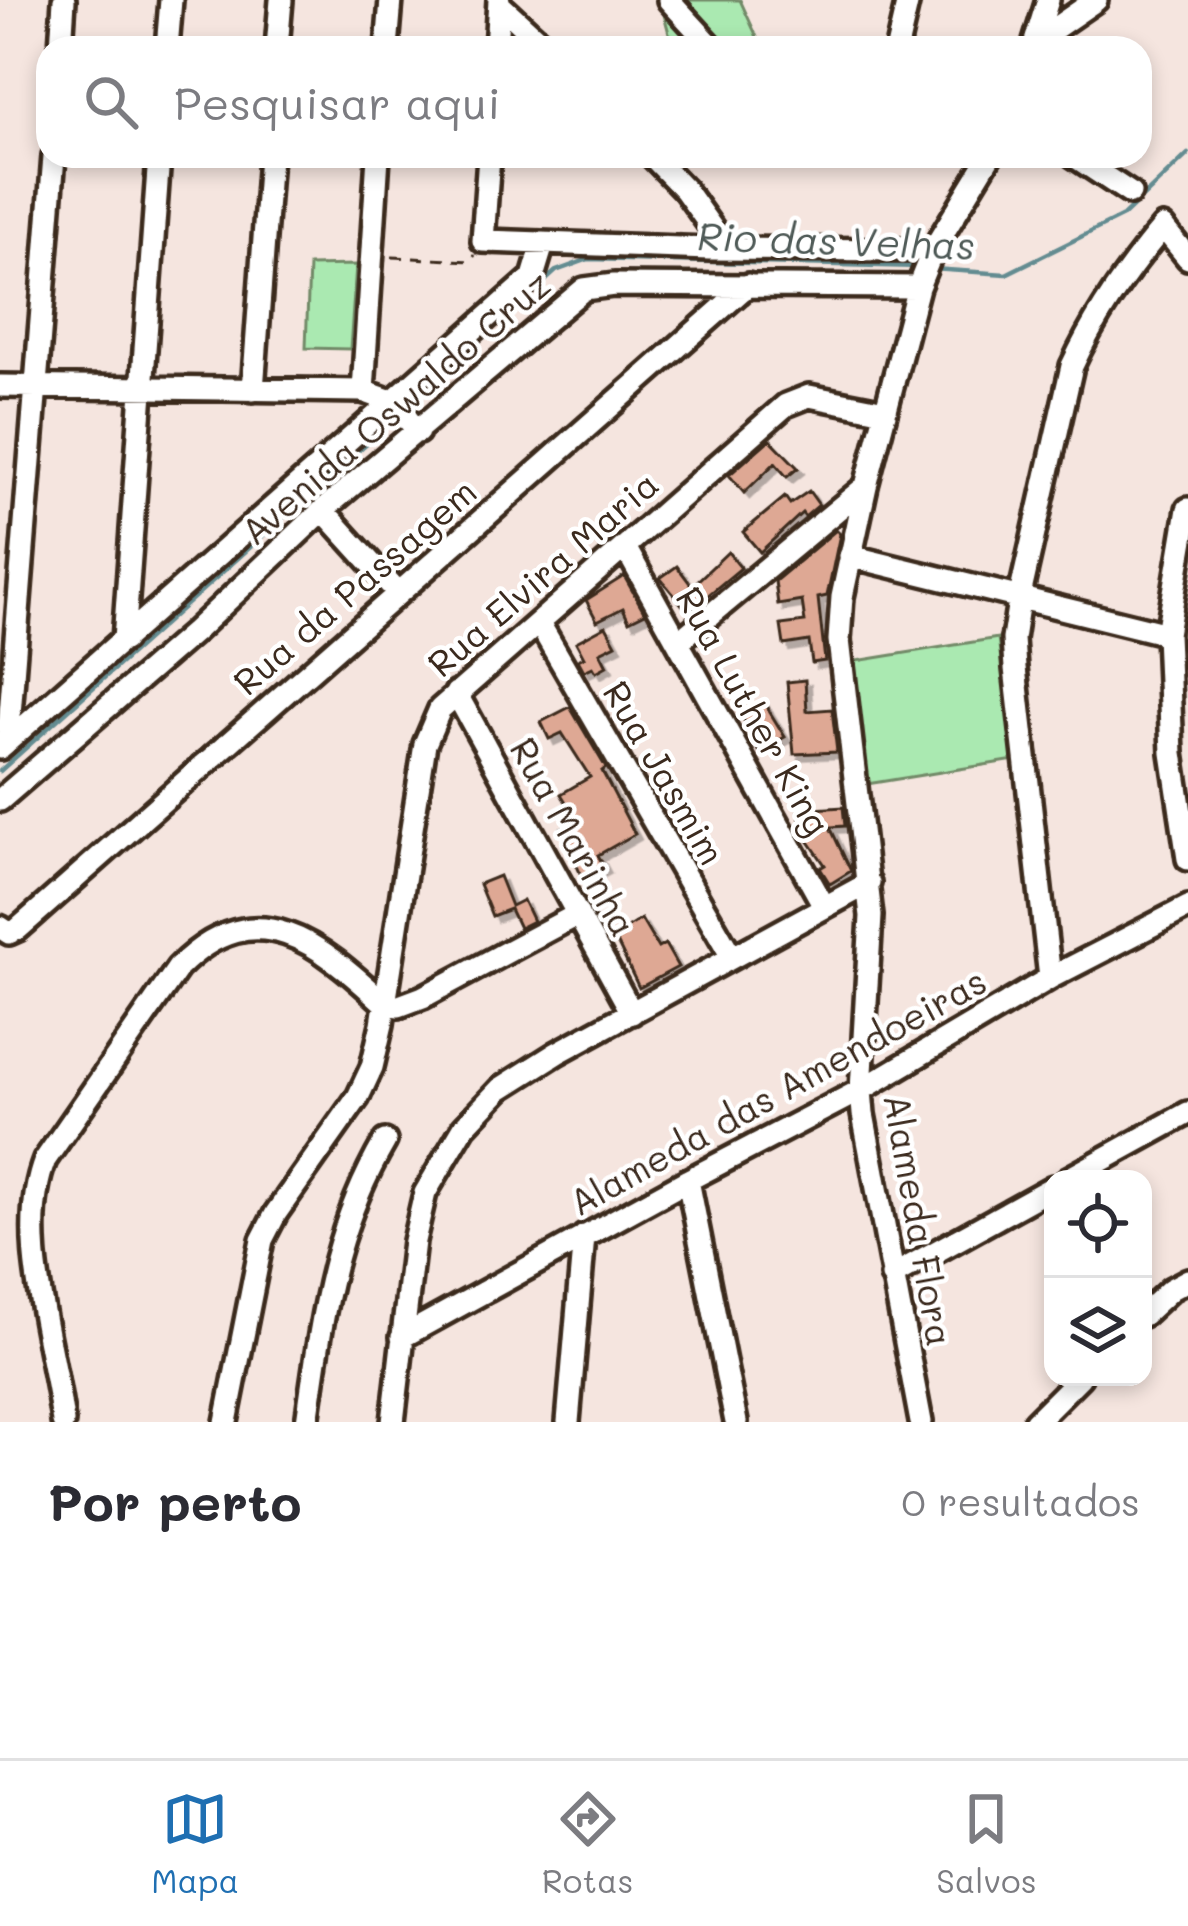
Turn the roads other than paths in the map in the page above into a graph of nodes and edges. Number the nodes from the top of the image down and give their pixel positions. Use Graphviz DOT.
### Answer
graph roads {
  1 [pos="64,0"];
  2 [pos="171,0"];
  3 [pos="281,0"];
  4 [pos="391,0"];
  5 [pos="669,0"];
  6 [pos="908,0"];
  7 [pos="1051,0"];
  8 [pos="499,2"];
  9 [pos="1086,5"];
  10 [pos="62,36"];
  11 [pos="168,36"];
  12 [pos="278,36"];
  13 [pos="388,36"];
  14 [pos="497,36"];
  15 [pos="534,36"];
  16 [pos="702,36"];
  17 [pos="900,36"];
  18 [pos="1037,36"];
  19 [pos="1046,36"];
  20 [pos="53,168"];
  21 [pos="158,168"];
  22 [pos="268,168"];
  23 [pos="378,168"];
  24 [pos="488,168"];
  25 [pos="664,168"];
  26 [pos="983,168"];
  27 [pos="1091,168"];
  28 [pos="1130,194"];
  29 [pos="543,248"];
  30 [pos="726,248"];
  31 [pos="1188,258"];
  32 [pos="926,269"];
  33 [pos="702,285"];
  34 [pos="748,285"];
  35 [pos="709,320"];
  36 [pos="0,386"];
  37 [pos="34,386"];
  38 [pos="140,387"];
  39 [pos="253,390"];
  40 [pos="363,391"];
  41 [pos="885,410"];
  42 [pos="405,415"];
  43 [pos="866,486"];
  44 [pos="1188,509"];
  45 [pos="323,510"];
  46 [pos="625,547"];
  47 [pos="850,556"];
  48 [pos="398,593"];
  49 [pos="1019,600"];
  50 [pos="539,623"];
  51 [pos="1167,634"];
  52 [pos="124,640"];
  53 [pos="679,642"];
  54 [pos="456,693"];
  55 [pos="4,744"];
  56 [pos="0,800"];
  57 [pos="1188,859"];
  58 [pos="869,883"];
  59 [pos="824,906"];
  60 [pos="1188,907"];
  61 [pos="578,914"];
  62 [pos="2,929"];
  63 [pos="732,957"];
  64 [pos="1050,978"];
  65 [pos="385,1004"];
  66 [pos="632,1013"];
  67 [pos="861,1090"];
  68 [pos="1188,1113"];
  69 [pos="385,1142"];
  70 [pos="1084,1170"];
  71 [pos="688,1180"];
  72 [pos="1044,1192"];
  73 [pos="584,1236"];
  74 [pos="892,1276"];
  75 [pos="1188,1280"];
  76 [pos="1152,1307"];
  77 [pos="402,1337"];
  78 [pos="1071,1386"];
  79 [pos="63,1422"];
  80 [pos="226,1422"];
  81 [pos="307,1422"];
  82 [pos="393,1422"];
  83 [pos="568,1422"];
  84 [pos="736,1422"];
  85 [pos="921,1422"];
  86 [pos="1035,1422"];
  1 -- 10 [label="street"];
  2 -- 11 [label="street"];
  3 -- 12 [label="street"];
  4 -- 13 [label="street"];
  5 -- 16 [label="street"];
  6 -- 17 [label="street"];
  7 -- 9 [label="street"];
  7 -- 18 [label="street"];
  8 -- 14 [label="street"];
  8 -- 15 [label="street"];
  9 -- 19 [label="street"];
  20 -- 37 [label="street"];
  21 -- 38 [label="street"];
  22 -- 39 [label="street"];
  23 -- 40 [label="street"];
  24 -- 29 [label="street, Avenida Oswaldo Cruz"];
  25 -- 30 [label="street"];
  26 -- 32 [label="street, Alameda Flora"];
  27 -- 28 [label="street"];
  29 -- 30 [label="street, Avenida Oswaldo Cruz"];
  29 -- 42 [label="street, Avenida Oswaldo Cruz"];
  30 -- 32 [label="street, Avenida Oswaldo Cruz"];
  31 -- 49 [label="street"];
  32 -- 34 [label="street, Avenida Oswaldo Cruz"];
  32 -- 41 [label="street, Alameda Flora"];
  33 -- 34 [label="street, Avenida Oswaldo Cruz"];
  33 -- 35 [label="street"];
  33 -- 42 [label="street, Avenida Oswaldo Cruz"];
  34 -- 35 [label="street, Rua da Passagem"];
  35 -- 48 [label="street, Rua da Passagem"];
  36 -- 37 [label="street"];
  37 -- 38 [label="street"];
  37 -- 55 [label="street"];
  38 -- 39 [label="street"];
  38 -- 52 [label="street"];
  39 -- 40 [label="street"];
  40 -- 42 [label="street"];
  41 -- 43 [label="street, Alameda Flora"];
  41 -- 46 [label="street, Rua Elvira Maria"];
  42 -- 45 [label="street, Avenida Oswaldo Cruz"];
  42 -- 52 [label="street, Avenida Oswaldo Cruz"];
  43 -- 47 [label="street, Alameda Flora"];
  43 -- 53 [label="street"];
  44 -- 51 [label="street"];
  45 -- 48 [label="street"];
  45 -- 56 [label="street, Avenida Oswaldo Cruz"];
  46 -- 50 [label="street, Rua Elvira Maria"];
  46 -- 53 [label="street, Rua Luther King"];
  47 -- 49 [label="street"];
  47 -- 58 [label="street, Alameda Flora"];
  48 -- 62 [label="street, Rua da Passagem"];
  49 -- 51 [label="street"];
  49 -- 64 [label="street"];
  50 -- 54 [label="street, Rua Elvira Maria"];
  50 -- 63 [label="street, Rua Jasmim"];
  51 -- 57 [label="street"];
  52 -- 55 [label="street, Avenida Oswaldo Cruz"];
  53 -- 59 [label="street, Rua Luther King"];
  54 -- 61 [label="street, Rua Marinha"];
  54 -- 65 [label="street, Rua Elvira Maria"];
  58 -- 59 [label="street"];
  58 -- 67 [label="street, Alameda Flora"];
  59 -- 63 [label="street"];
  60 -- 64 [label="street, Alameda das Amendoeiras"];
  61 -- 65 [label="street"];
  61 -- 66 [label="street, Rua Marinha"];
  63 -- 66 [label="street"];
  64 -- 67 [label="street, Alameda das Amendoeiras"];
  65 -- 79 [label="street"];
  65 -- 80 [label="street, Rua Elvira Maria"];
  66 -- 77 [label="street"];
  67 -- 71 [label="street, Alameda das Amendoeiras"];
  67 -- 74 [label="street, Alameda Flora"];
  68 -- 70 [label="street"];
  69 -- 81 [label="street"];
  71 -- 73 [label="street, Alameda das Amendoeiras"];
  71 -- 84 [label="street"];
  72 -- 74 [label="street"];
  73 -- 77 [label="street, Alameda das Amendoeiras"];
  73 -- 83 [label="street"];
  74 -- 85 [label="street, Alameda Flora"];
  75 -- 76 [label="street"];
  77 -- 82 [label="street"];
  78 -- 86 [label="street"];
}
